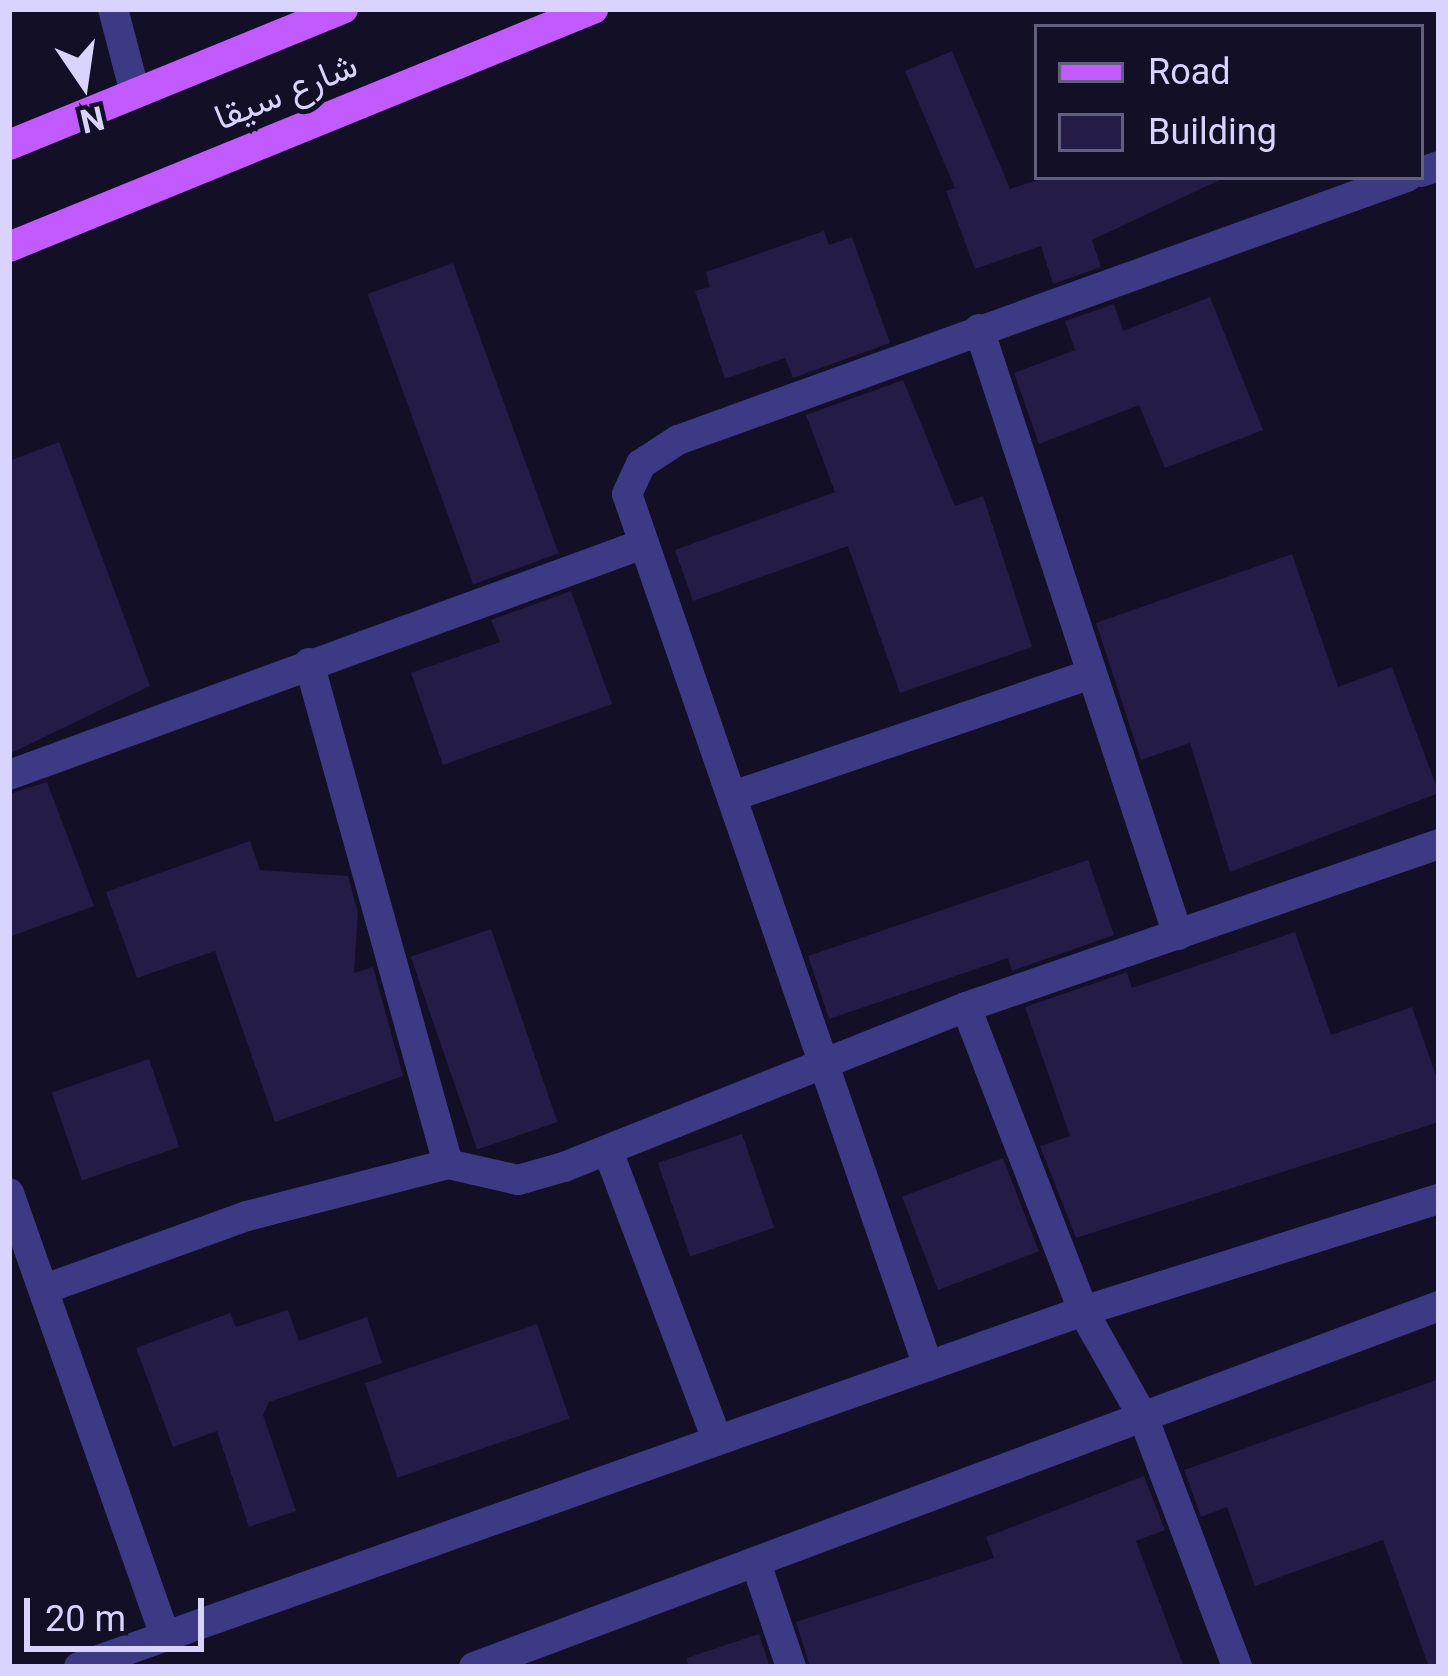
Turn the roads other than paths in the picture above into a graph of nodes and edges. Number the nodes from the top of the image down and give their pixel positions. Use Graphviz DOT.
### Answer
graph roads {
  1 [pos="113,9"];
  2 [pos="344,9"];
  3 [pos="593,9"];
  4 [pos="135,93"];
  5 [pos="9,145"];
  6 [pos="1399,180"];
  7 [pos="9,247"];
  8 [pos="979,329"];
  9 [pos="643,544"];
  10 [pos="309,663"];
  11 [pos="1088,675"];
  12 [pos="9,776"];
  13 [pos="733,796"];
  14 [pos="1439,844"];
  15 [pos="1178,935"];
  16 [pos="966,1006"];
  17 [pos="820,1063"];
  18 [pos="608,1151"];
  19 [pos="448,1164"];
  20 [pos="9,1193"];
  21 [pos="1439,1199"];
  22 [pos="45,1289"];
  23 [pos="1439,1306"];
  24 [pos="1083,1311"];
  25 [pos="928,1366"];
  26 [pos="1144,1418"];
  27 [pos="717,1439"];
  28 [pos="757,1566"];
  29 [pos="166,1635"];
  30 [pos="79,1667"];
  31 [pos="475,1667"];
  32 [pos="791,1667"];
  33 [pos="1237,1667"];
  1 -- 4 [label="street"];
  2 -- 4 [label="main road, شارع سيقا"];
  3 -- 7 [label="main road, شارع سيقا"];
  4 -- 5 [label="main road, شارع سيقا"];
  6 -- 8 [label="street"];
  8 -- 9 [label="street"];
  8 -- 11 [label="street"];
  9 -- 10 [label="street"];
  9 -- 13 [label="street"];
  10 -- 12 [label="street"];
  10 -- 19 [label="street"];
  11 -- 13 [label="street"];
  11 -- 15 [label="street"];
  13 -- 17 [label="street"];
  14 -- 15 [label="street"];
  15 -- 16 [label="street"];
  16 -- 17 [label="street"];
  16 -- 24 [label="street"];
  17 -- 18 [label="street"];
  17 -- 25 [label="street"];
  18 -- 19 [label="street"];
  18 -- 27 [label="street"];
  19 -- 22 [label="street"];
  20 -- 22 [label="street"];
  21 -- 24 [label="street"];
  22 -- 29 [label="street"];
  23 -- 26 [label="street"];
  24 -- 25 [label="street"];
  24 -- 26 [label="street"];
  25 -- 27 [label="street"];
  26 -- 28 [label="street"];
  26 -- 33 [label="street"];
  27 -- 29 [label="street"];
  28 -- 31 [label="street"];
  28 -- 32 [label="street"];
  29 -- 30 [label="street"];
}
